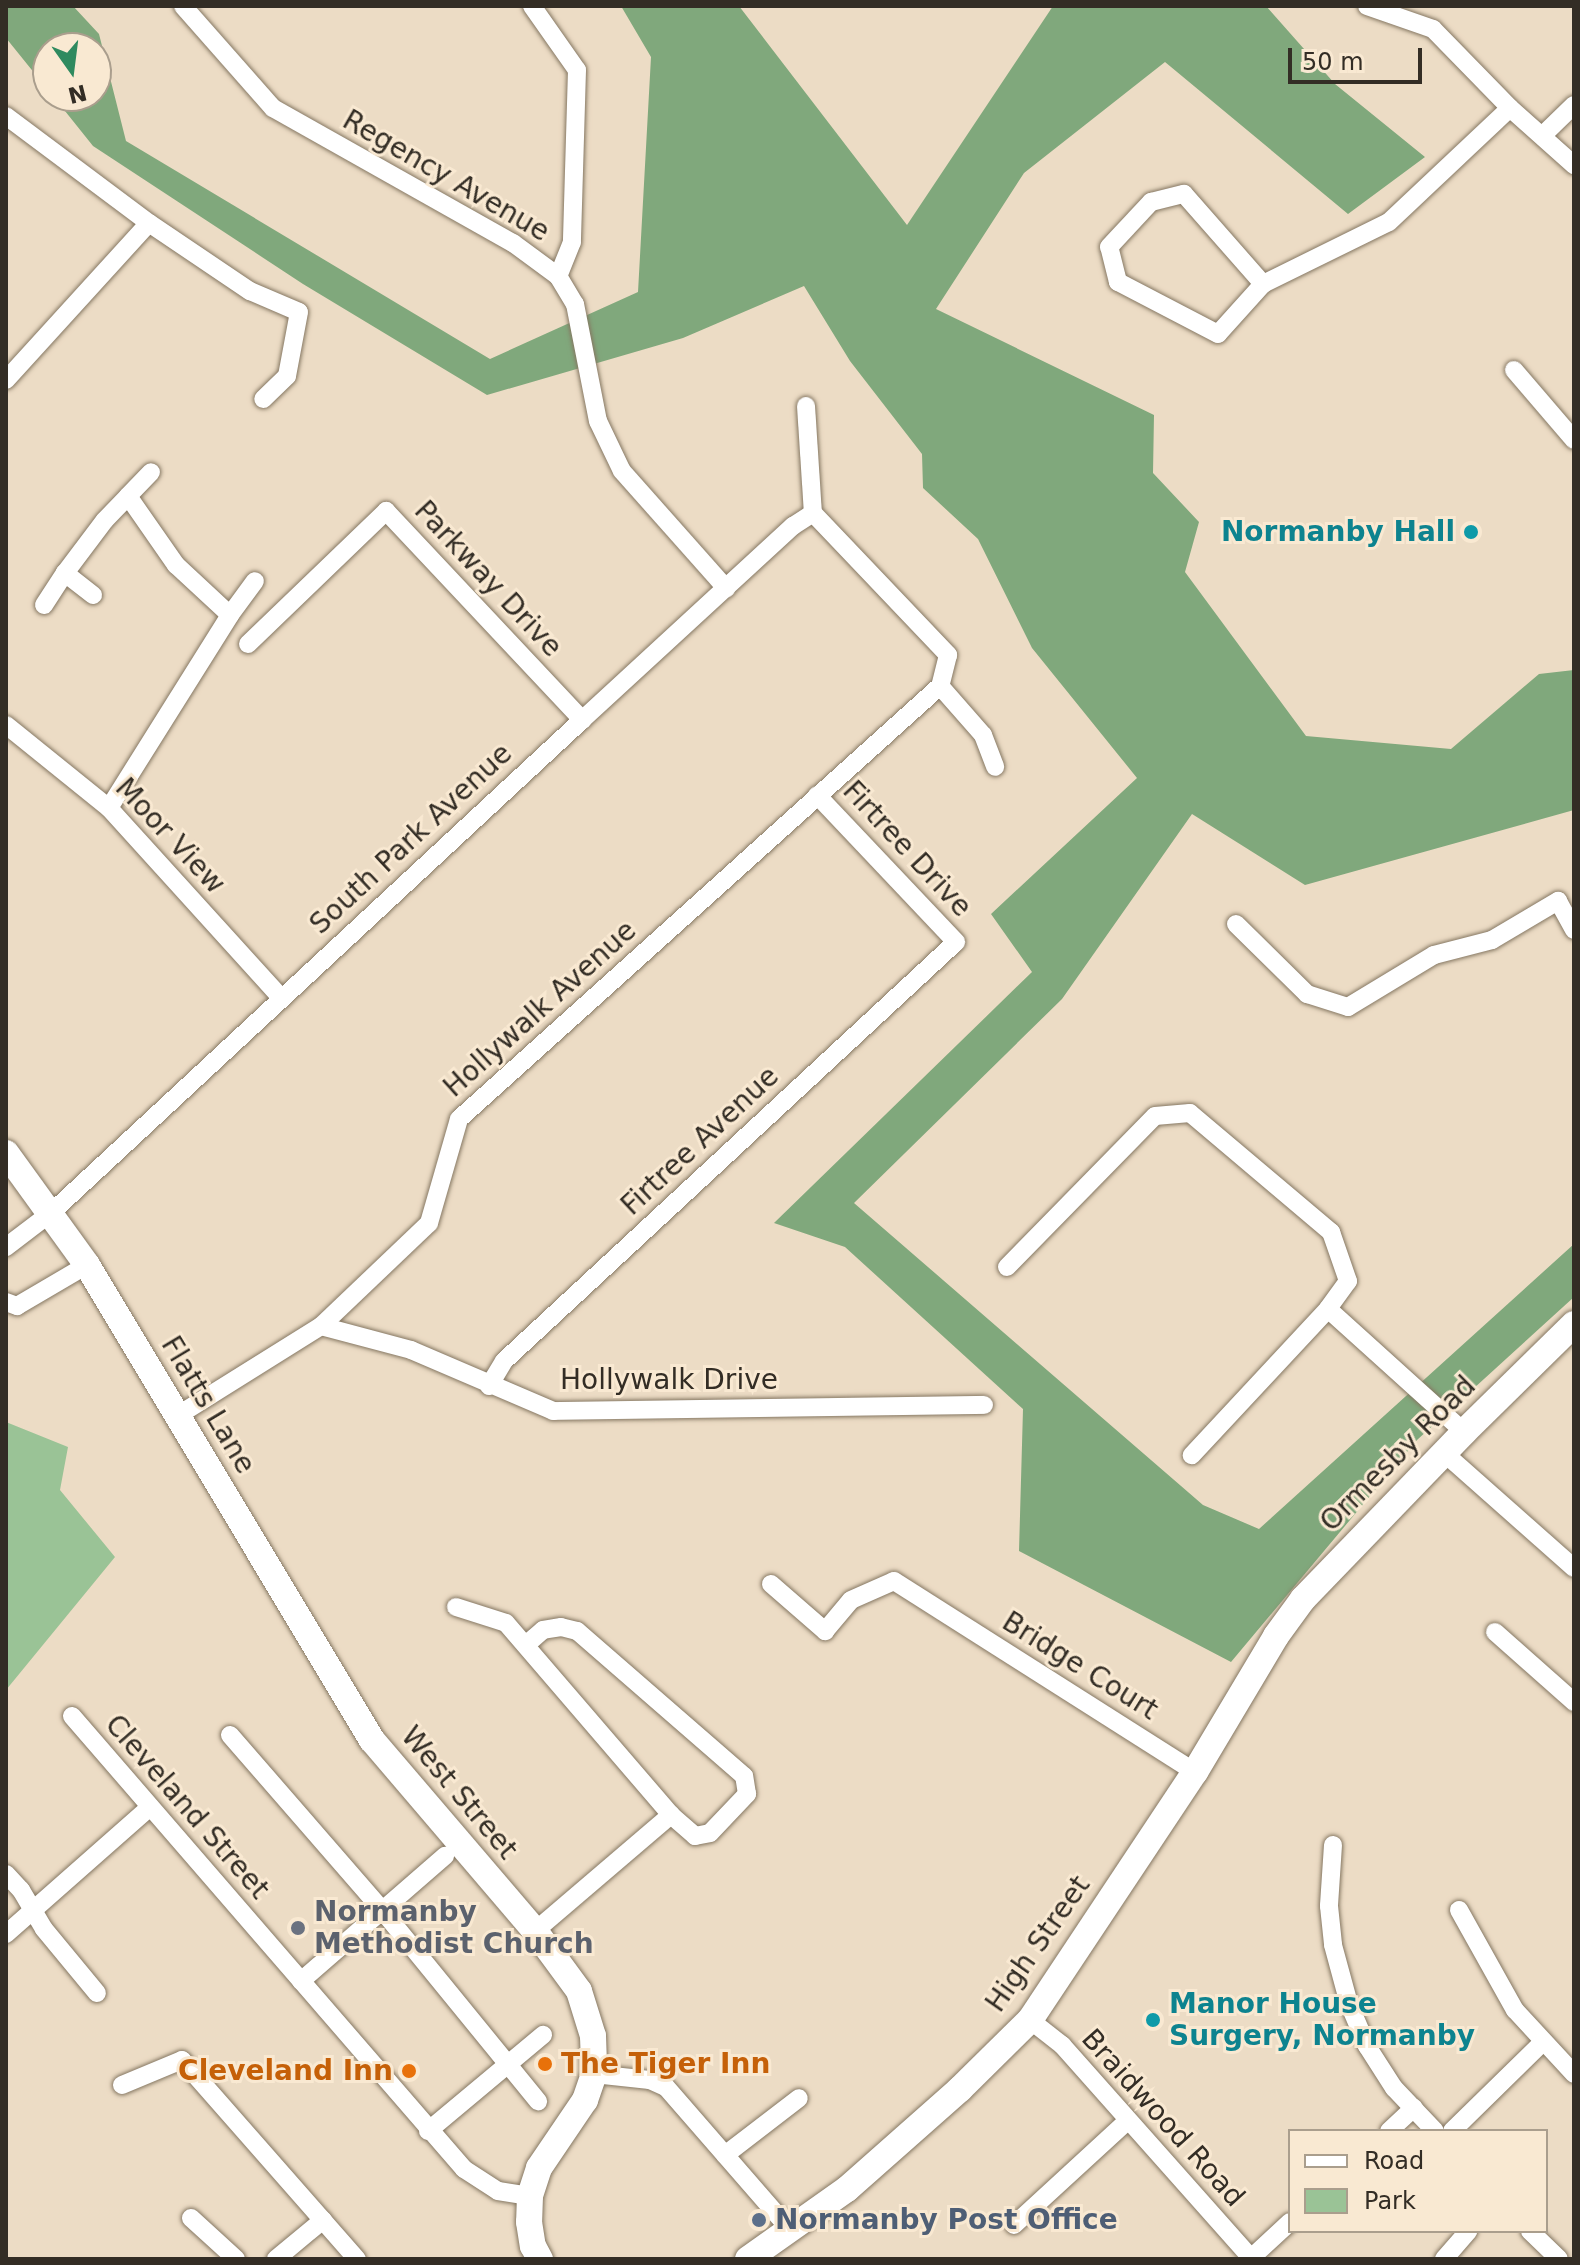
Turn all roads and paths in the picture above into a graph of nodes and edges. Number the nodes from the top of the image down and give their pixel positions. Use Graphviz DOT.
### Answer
graph roads {
  1 [pos="183,6"];
  2 [pos="532,6"];
  3 [pos="1367,6"];
  4 [pos="1413,14"];
  5 [pos="1574,105"];
  6 [pos="1510,108"];
  7 [pos="6,116"];
  8 [pos="1543,135"];
  9 [pos="1574,165"];
  10 [pos="149,223"];
  11 [pos="558,276"];
  12 [pos="1263,284"];
  13 [pos="1514,370"];
  14 [pos="8,372"];
  15 [pos="263,399"];
  16 [pos="806,406"];
  17 [pos="1574,440"];
  18 [pos="151,472"];
  19 [pos="128,496"];
  20 [pos="813,513"];
  21 [pos="65,573"];
  22 [pos="255,581"];
  23 [pos="726,588"];
  24 [pos="93,595"];
  25 [pos="44,605"];
  26 [pos="230,615"];
  27 [pos="248,644"];
  28 [pos="940,686"];
  29 [pos="582,720"];
  30 [pos="6,725"];
  31 [pos="995,767"];
  32 [pos="817,795"];
  33 [pos="109,808"];
  34 [pos="1236,924"];
  35 [pos="1574,930"];
  36 [pos="956,942"];
  37 [pos="281,998"];
  38 [pos="6,1153"];
  39 [pos="52,1212"];
  40 [pos="6,1247"];
  41 [pos="87,1265"];
  42 [pos="1007,1267"];
  43 [pos="6,1302"];
  44 [pos="1328,1309"];
  45 [pos="1574,1324"];
  46 [pos="321,1326"];
  47 [pos="489,1386"];
  48 [pos="984,1405"];
  49 [pos="177,1416"];
  50 [pos="1464,1432"];
  51 [pos="1443,1452"];
  52 [pos="1192,1455"];
  53 [pos="1574,1568"];
  54 [pos="771,1584"];
  55 [pos="456,1607"];
  56 [pos="1495,1632"];
  57 [pos="1276,1636"];
  58 [pos="526,1645"];
  59 [pos="345,1695"];
  60 [pos="1574,1702"];
  61 [pos="72,1716"];
  62 [pos="230,1735"];
  63 [pos="1195,1772"];
  64 [pos="150,1807"];
  65 [pos="671,1815"];
  66 [pos="1333,1845"];
  67 [pos="445,1856"];
  68 [pos="6,1874"];
  69 [pos="32,1910"];
  70 [pos="382,1910"];
  71 [pos="1459,1910"];
  72 [pos="535,1931"];
  73 [pos="6,1934"];
  74 [pos="301,1981"];
  75 [pos="97,1993"];
  76 [pos="1030,2020"];
  77 [pos="543,2035"];
  78 [pos="1543,2042"];
  79 [pos="510,2066"];
  80 [pos="594,2074"];
  81 [pos="1574,2074"];
  82 [pos="122,2085"];
  83 [pos="799,2098"];
  84 [pos="538,2101"];
  85 [pos="1414,2108"];
  86 [pos="1127,2121"];
  87 [pos="1391,2129"];
  88 [pos="1433,2129"];
  89 [pos="1454,2129"];
  90 [pos="428,2131"];
  91 [pos="725,2155"];
  92 [pos="530,2196"];
  93 [pos="191,2218"];
  94 [pos="323,2220"];
  95 [pos="1288,2224"];
  96 [pos="1014,2225"];
  97 [pos="791,2231"];
  98 [pos="1466,2233"];
  99 [pos="1532,2233"];
  100 [pos="236,2259"];
  101 [pos="276,2259"];
  102 [pos="357,2259"];
  103 [pos="540,2259"];
  104 [pos="748,2259"];
  105 [pos="1251,2259"];
  106 [pos="1444,2259"];
  107 [pos="1559,2259"];
  1 -- 11 [label="street, Regency Avenue"];
  2 -- 11 [label="street"];
  3 -- 4 [label="street"];
  4 -- 6 [label="street"];
  5 -- 8 [label="street"];
  6 -- 8 [label="street"];
  6 -- 12 [label="street"];
  7 -- 10 [label="street"];
  8 -- 9 [label="street"];
  10 -- 14 [label="street"];
  10 -- 15 [label="street"];
  11 -- 23 [label="street, Regency Avenue"];
  12 -- 12 [label="street"];
  13 -- 17 [label="street"];
  16 -- 20 [label="street"];
  18 -- 19 [label="street"];
  19 -- 21 [label="street"];
  19 -- 26 [label="street"];
  20 -- 23 [label="street, South Park Avenue"];
  20 -- 28 [label="street"];
  21 -- 24 [label="street"];
  21 -- 25 [label="street"];
  22 -- 26 [label="street"];
  23 -- 29 [label="street, South Park Avenue"];
  26 -- 33 [label="street"];
  27 -- 29 [label="street, Parkway Drive"];
  28 -- 31 [label="street"];
  28 -- 32 [label="street, Hollywalk Avenue"];
  29 -- 37 [label="street, South Park Avenue"];
  30 -- 33 [label="street, Moor View"];
  32 -- 36 [label="street, Firtree Drive"];
  32 -- 46 [label="street, Hollywalk Avenue"];
  33 -- 37 [label="street, Moor View"];
  34 -- 35 [label="street"];
  36 -- 47 [label="street, Firtree Avenue"];
  37 -- 39 [label="street, South Park Avenue"];
  38 -- 39 [label="street, Flatts Lane"];
  39 -- 40 [label="street, South Park Avenue"];
  39 -- 41 [label="street, Flatts Lane"];
  41 -- 43 [label="street"];
  41 -- 49 [label="street, Flatts Lane"];
  42 -- 44 [label="street"];
  44 -- 50 [label="street"];
  44 -- 52 [label="street"];
  45 -- 50 [label="street, Ormesby Road"];
  46 -- 47 [label="street, Hollywalk Drive"];
  46 -- 49 [label="street, Hollywalk Avenue"];
  47 -- 48 [label="street, Hollywalk Drive"];
  49 -- 59 [label="street, Flatts Lane"];
  50 -- 51 [label="street, Ormesby Road"];
  51 -- 53 [label="street"];
  51 -- 57 [label="street, Ormesby Road"];
  54 -- 63 [label="street, Bridge Court"];
  55 -- 58 [label="street"];
  56 -- 60 [label="street"];
  57 -- 63 [label="street, High Street"];
  58 -- 65 [label="street"];
  58 -- 65 [label="street"];
  59 -- 72 [label="street, West Street"];
  61 -- 64 [label="street, Cleveland Street"];
  62 -- 70 [label="street"];
  63 -- 76 [label="street, High Street"];
  64 -- 69 [label="street"];
  64 -- 74 [label="street, Cleveland Street"];
  65 -- 72 [label="street"];
  66 -- 85 [label="street"];
  67 -- 70 [label="street"];
  68 -- 69 [label="street"];
  69 -- 73 [label="street"];
  69 -- 75 [label="street"];
  70 -- 74 [label="street"];
  70 -- 79 [label="street"];
  71 -- 78 [label="street"];
  72 -- 80 [label="street, West Street"];
  74 -- 90 [label="street, Cleveland Street"];
  76 -- 86 [label="street, Braidwood Road"];
  76 -- 97 [label="street, High Street"];
  77 -- 79 [label="street"];
  78 -- 81 [label="street"];
  78 -- 89 [label="street"];
  79 -- 84 [label="street"];
  79 -- 90 [label="street"];
  80 -- 91 [label="street"];
  80 -- 92 [label="street"];
  82 -- 94 [label="street"];
  83 -- 91 [label="street"];
  85 -- 87 [label="street"];
  85 -- 88 [label="street"];
  86 -- 96 [label="street"];
  86 -- 105 [label="street, Braidwood Road"];
  90 -- 92 [label="street, Cleveland Street"];
  91 -- 97 [label="street"];
  92 -- 103 [label="street"];
  93 -- 100 [label="street"];
  94 -- 101 [label="street"];
  94 -- 102 [label="street"];
  95 -- 105 [label="street"];
  97 -- 104 [label="street, High Street"];
  98 -- 106 [label="street"];
  99 -- 107 [label="street"];
}
